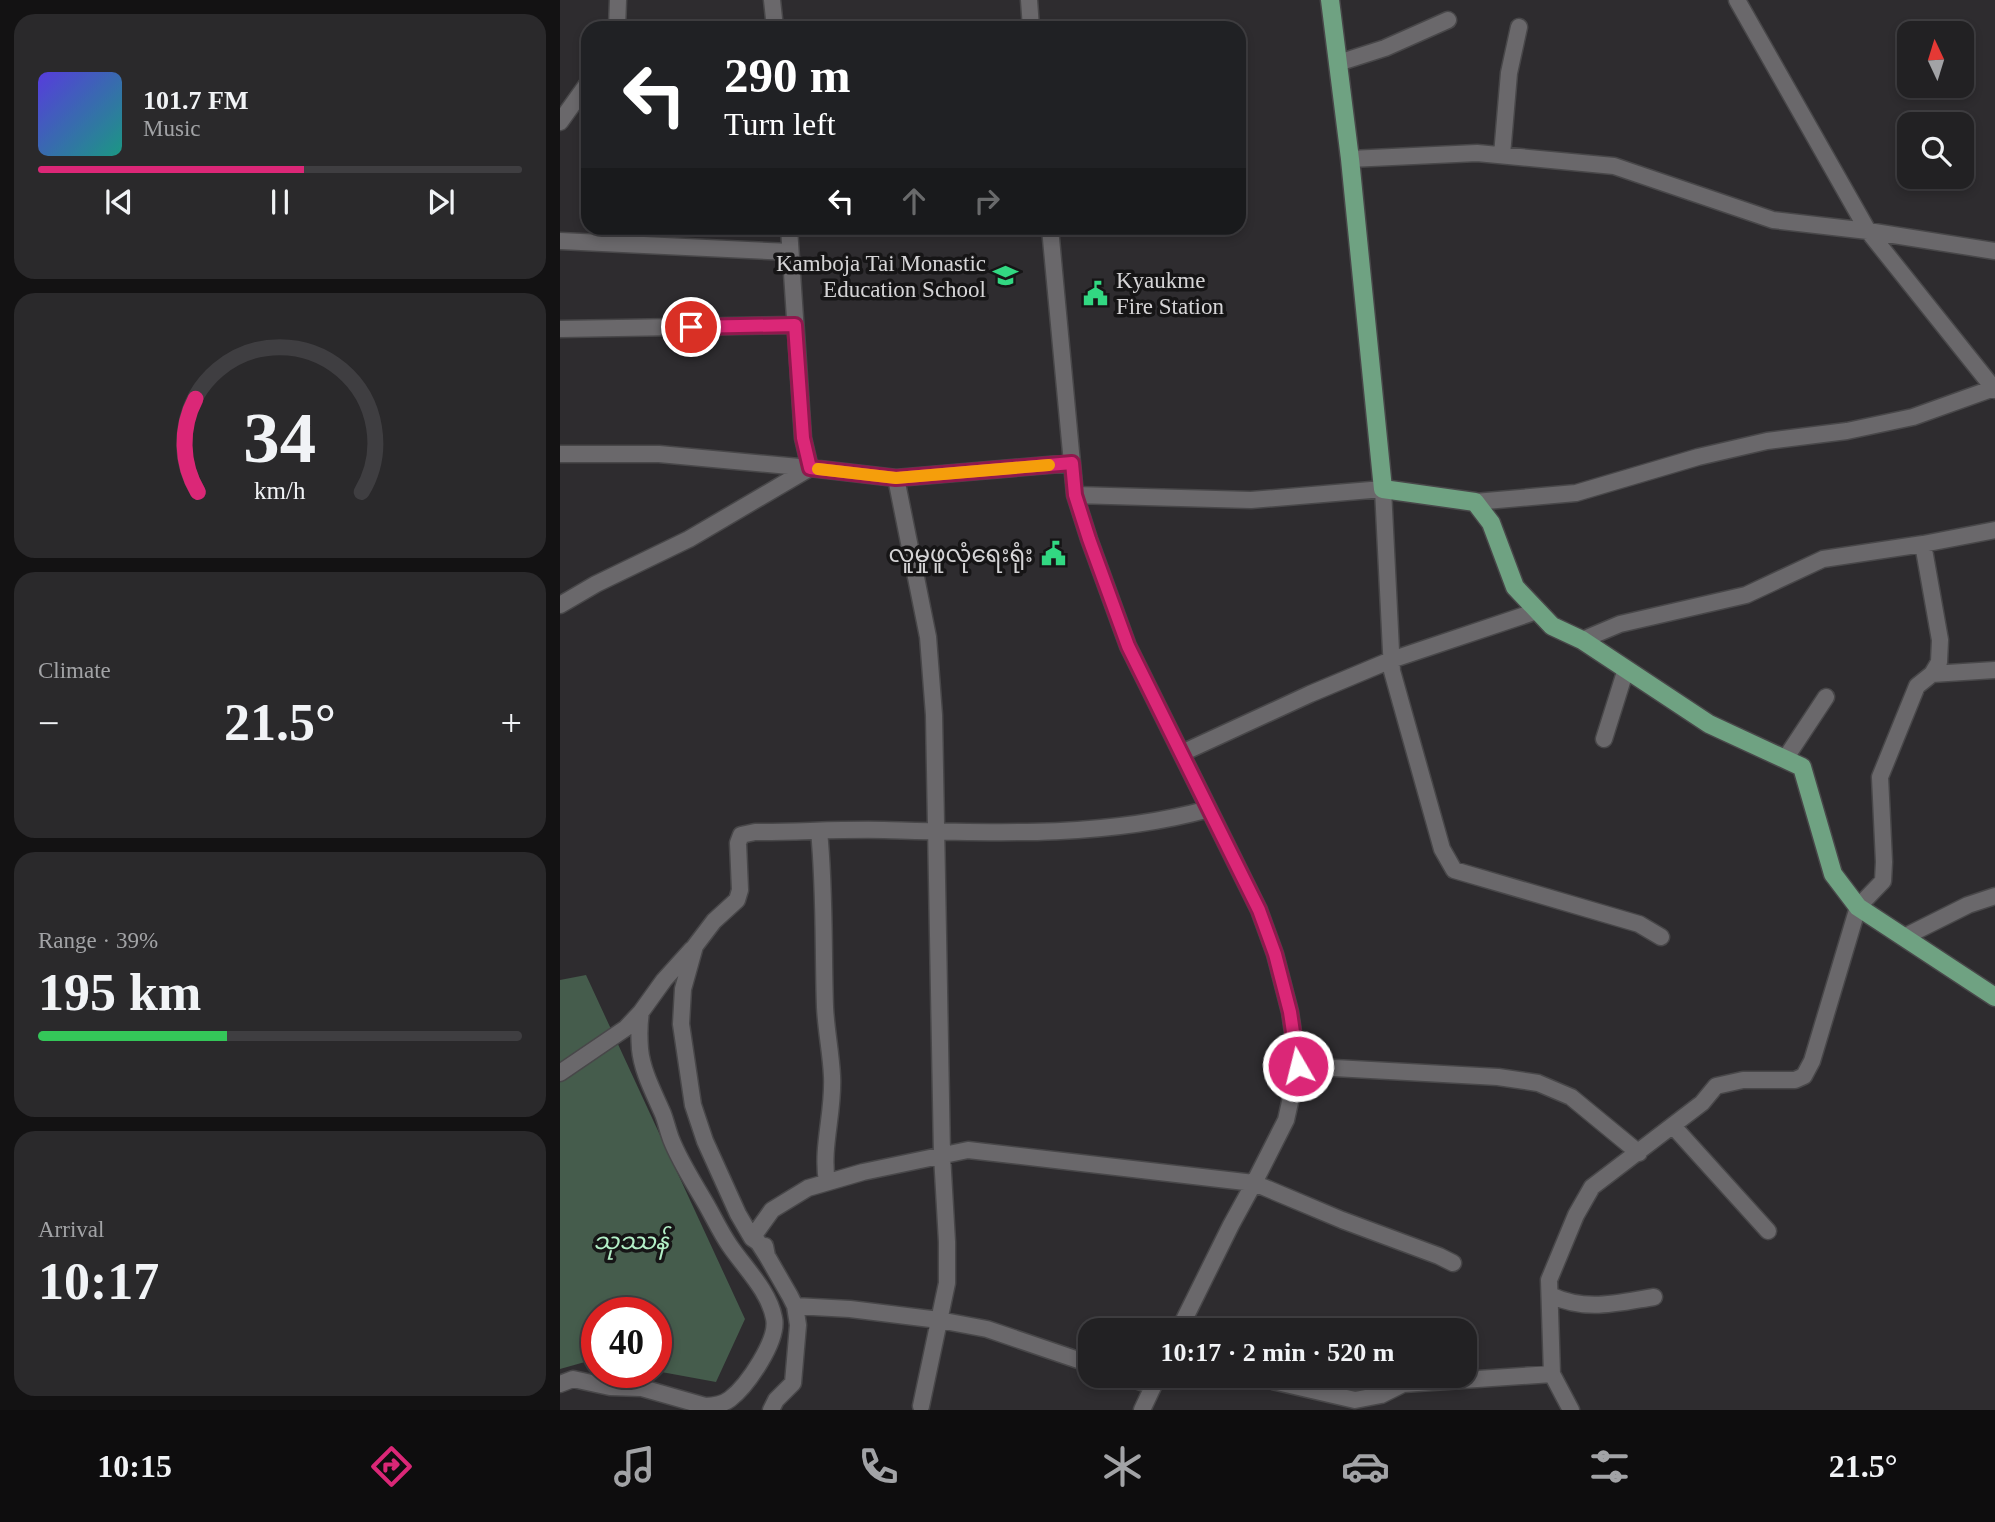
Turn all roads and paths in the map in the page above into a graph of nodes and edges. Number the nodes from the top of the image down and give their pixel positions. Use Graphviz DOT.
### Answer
graph roads {
  1 [pos="618,0"];
  2 [pos="772,0"];
  3 [pos="1029,0"];
  4 [pos="1330,0"];
  5 [pos="1737,0"];
  6 [pos="1448,20"];
  7 [pos="617,21"];
  8 [pos="774,21"];
  9 [pos="1030,21"];
  10 [pos="1519,27"];
  11 [pos="1338,63"];
  12 [pos="581,93"];
  13 [pos="560,122"];
  14 [pos="1502,155"];
  15 [pos="1350,159"];
  16 [pos="1868,231"];
  17 [pos="789,235"];
  18 [pos="1051,235"];
  19 [pos="560,241"];
  20 [pos="1995,251"];
  21 [pos="790,252"];
  22 [pos="795,325"];
  23 [pos="560,329"];
  24 [pos="1994,389"];
  25 [pos="560,454"];
  26 [pos="1072,463"];
  27 [pos="810,468"];
  28 [pos="896,478"];
  29 [pos="1383,489"];
  30 [pos="1075,495"];
  31 [pos="1475,502"];
  32 [pos="1995,530"];
  33 [pos="1923,544"];
  34 [pos="560,605"];
  35 [pos="1537,611"];
  36 [pos="1582,640"];
  37 [pos="1391,660"];
  38 [pos="1626,669"];
  39 [pos="1995,670"];
  40 [pos="1932,674"];
  41 [pos="1826,697"];
  42 [pos="1604,739"];
  43 [pos="1182,753"];
  44 [pos="1785,759"];
  45 [pos="1209,809"];
  46 [pos="819,831"];
  47 [pos="936,832"];
  48 [pos="1995,896"];
  49 [pos="1858,906"];
  50 [pos="1661,937"];
  51 [pos="1904,937"];
  52 [pos="695,946"];
  53 [pos="1995,997"];
  54 [pos="641,1012"];
  55 [pos="1298,1066"];
  56 [pos="560,1073"];
  57 [pos="1674,1126"];
  58 [pos="1639,1153"];
  59 [pos="942,1155"];
  60 [pos="827,1182"];
  61 [pos="1254,1183"];
  62 [pos="776,1208"];
  63 [pos="1768,1231"];
  64 [pos="752,1238"];
  65 [pos="767,1256"];
  66 [pos="1452,1264"];
  67 [pos="1550,1294"];
  68 [pos="1654,1297"];
  69 [pos="795,1306"];
  70 [pos="1185,1318"];
  71 [pos="939,1320"];
  72 [pos="1078,1360"];
  73 [pos="1552,1374"];
  74 [pos="560,1384"];
  75 [pos="1152,1388"];
  76 [pos="1303,1388"];
  77 [pos="1385,1393"];
  78 [pos="921,1406"];
  79 [pos="771,1410"];
  80 [pos="1142,1410"];
  81 [pos="1376,1410"];
  82 [pos="1571,1410"];
  1 -- 7 [label="street"];
  2 -- 8 [label="street"];
  3 -- 9 [label="street"];
  4 -- 11 [label="main road"];
  5 -- 16 [label="street"];
  6 -- 11 [label="street"];
  10 -- 14 [label="street"];
  11 -- 15 [label="main road"];
  12 -- 13 [label="street"];
  14 -- 15 [label="street"];
  14 -- 16 [label="street"];
  15 -- 29 [label="main road"];
  16 -- 20 [label="street"];
  16 -- 24 [label="street"];
  17 -- 21 [label="street"];
  18 -- 26 [label="street"];
  19 -- 21 [label="street"];
  21 -- 22 [label="street"];
  22 -- 23 [label="street"];
  22 -- 27 [label="street"];
  24 -- 31 [label="street"];
  25 -- 27 [label="street"];
  26 -- 28 [label="street"];
  26 -- 30 [label="street"];
  27 -- 28 [label="street"];
  27 -- 34 [label="street"];
  28 -- 47 [label="street"];
  29 -- 30 [label="street"];
  29 -- 31 [label="main road"];
  29 -- 37 [label="street"];
  30 -- 43 [label="street"];
  31 -- 35 [label="main road"];
  32 -- 33 [label="street"];
  33 -- 36 [label="street"];
  33 -- 40 [label="street"];
  35 -- 36 [label="main road"];
  35 -- 37 [label="street"];
  36 -- 38 [label="main road"];
  37 -- 43 [label="street"];
  37 -- 50 [label="street"];
  38 -- 42 [label="street"];
  38 -- 44 [label="main road"];
  39 -- 40 [label="street"];
  40 -- 49 [label="street"];
  41 -- 44 [label="street"];
  43 -- 45 [label="street"];
  44 -- 49 [label="main road"];
  45 -- 47 [label="street"];
  45 -- 55 [label="street"];
  46 -- 47 [label="street"];
  46 -- 52 [label="street"];
  46 -- 60 [label="street"];
  47 -- 59 [label="street"];
  48 -- 51 [label="street"];
  49 -- 51 [label="main road"];
  49 -- 57 [label="street"];
  51 -- 53 [label="main road"];
  52 -- 54 [label="street"];
  52 -- 64 [label="street"];
  54 -- 56 [label="street"];
  54 -- 74 [label="street"];
  55 -- 58 [label="street"];
  55 -- 61 [label="street"];
  57 -- 58 [label="street"];
  57 -- 63 [label="street"];
  58 -- 67 [label="street"];
  59 -- 60 [label="street"];
  59 -- 61 [label="street"];
  59 -- 71 [label="street"];
  60 -- 62 [label="street"];
  61 -- 66 [label="street"];
  61 -- 70 [label="street"];
  62 -- 64 [label="street"];
  62 -- 65 [label="street"];
  64 -- 65 [label="street"];
  65 -- 69 [label="street"];
  67 -- 68 [label="street"];
  67 -- 73 [label="street"];
  69 -- 71 [label="street"];
  69 -- 79 [label="street"];
  71 -- 72 [label="street"];
  71 -- 78 [label="street"];
  73 -- 77 [label="street"];
  73 -- 82 [label="street"];
  75 -- 80 [label="street"];
  76 -- 77 [label="street"];
  77 -- 81 [label="street"];
}
